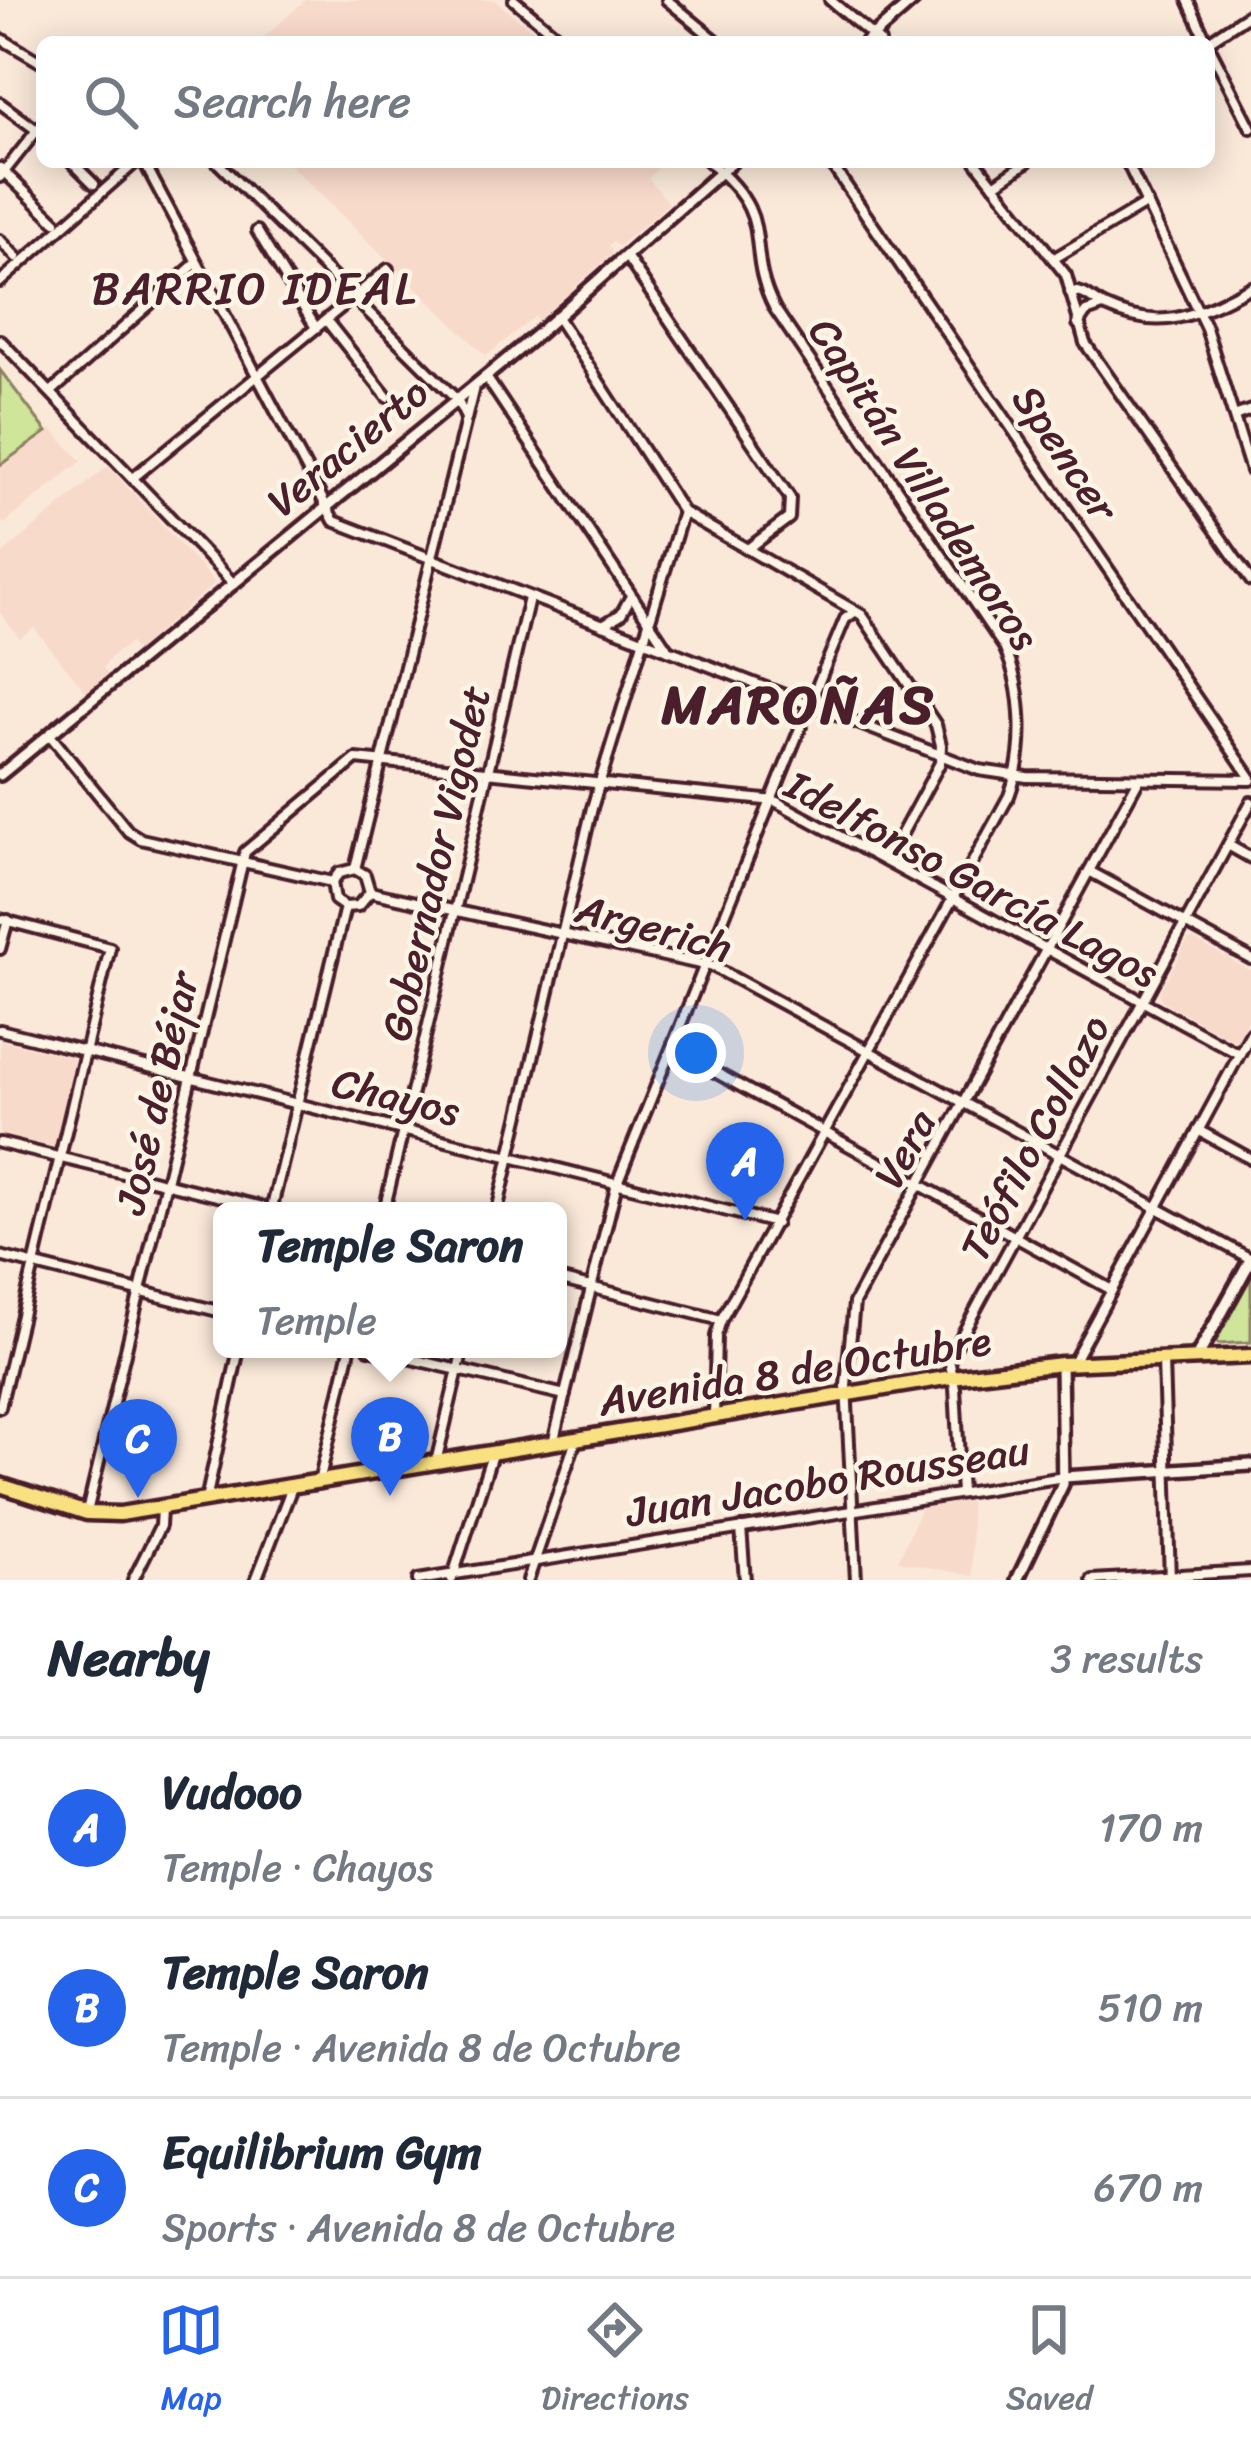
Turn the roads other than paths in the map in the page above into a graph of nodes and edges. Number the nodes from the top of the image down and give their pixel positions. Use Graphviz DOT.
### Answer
graph roads {
  1 [pos="514,0"];
  2 [pos="667,0"];
  3 [pos="830,0"];
  4 [pos="914,0"];
  5 [pos="1188,0"];
  6 [pos="1251,13"];
  7 [pos="557,36"];
  8 [pos="711,36"];
  9 [pos="869,36"];
  10 [pos="877,36"];
  11 [pos="1205,36"];
  12 [pos="0,38"];
  13 [pos="1215,38"];
  14 [pos="1215,57"];
  15 [pos="36,59"];
  16 [pos="0,103"];
  17 [pos="36,126"];
  18 [pos="1251,128"];
  19 [pos="36,134"];
  20 [pos="78,168"];
  21 [pos="133,168"];
  22 [pos="143,168"];
  23 [pos="223,168"];
  24 [pos="717,168"];
  25 [pos="726,168"];
  26 [pos="834,168"];
  27 [pos="981,168"];
  28 [pos="1018,168"];
  29 [pos="1129,168"];
  30 [pos="2,172"];
  31 [pos="722,172"];
  32 [pos="94,184"];
  33 [pos="994,184"];
  34 [pos="1147,203"];
  35 [pos="56,222"];
  36 [pos="257,231"];
  37 [pos="0,240"];
  38 [pos="626,256"];
  39 [pos="16,257"];
  40 [pos="1053,259"];
  41 [pos="196,263"];
  42 [pos="388,268"];
  43 [pos="0,283"];
  44 [pos="1251,287"];
  45 [pos="1070,292"];
  46 [pos="354,297"];
  47 [pos="1105,306"];
  48 [pos="1200,314"];
  49 [pos="557,317"];
  50 [pos="326,320"];
  51 [pos="1077,326"];
  52 [pos="316,328"];
  53 [pos="0,340"];
  54 [pos="486,377"];
  55 [pos="256,378"];
  56 [pos="475,386"];
  57 [pos="51,392"];
  58 [pos="387,397"];
  59 [pos="458,400"];
  60 [pos="1251,410"];
  61 [pos="1234,416"];
  62 [pos="466,419"];
  63 [pos="1251,471"];
  64 [pos="134,477"];
  65 [pos="325,509"];
  66 [pos="683,512"];
  67 [pos="749,548"];
  68 [pos="430,560"];
  69 [pos="1251,581"];
  70 [pos="234,584"];
  71 [pos="630,597"];
  72 [pos="530,598"];
  73 [pos="853,613"];
  74 [pos="649,622"];
  75 [pos="602,625"];
  76 [pos="643,641"];
  77 [pos="669,651"];
  78 [pos="810,705"];
  79 [pos="49,734"];
  80 [pos="941,756"];
  81 [pos="380,760"];
  82 [pos="488,771"];
  83 [pos="0,775"];
  84 [pos="1016,776"];
  85 [pos="1139,779"];
  86 [pos="1251,779"];
  87 [pos="599,784"];
  88 [pos="771,800"];
  89 [pos="1251,802"];
  90 [pos="1228,845"];
  91 [pos="1251,858"];
  92 [pos="887,862"];
  93 [pos="242,864"];
  94 [pos="355,869"];
  95 [pos="1089,871"];
  96 [pos="332,882"];
  97 [pos="370,892"];
  98 [pos="952,897"];
  99 [pos="345,907"];
  100 [pos="456,911"];
  101 [pos="4,920"];
  102 [pos="1186,924"];
  103 [pos="562,934"];
  104 [pos="0,949"];
  105 [pos="1048,950"];
  106 [pos="1251,959"];
  107 [pos="705,964"];
  108 [pos="1142,1003"];
  109 [pos="0,1030"];
  110 [pos="1251,1033"];
  111 [pos="673,1048"];
  112 [pos="86,1052"];
  113 [pos="869,1053"];
  114 [pos="1239,1054"];
  115 [pos="190,1077"];
  116 [pos="298,1103"];
  117 [pos="963,1105"];
  118 [pos="404,1129"];
  119 [pos="1198,1130"];
  120 [pos="826,1131"];
  121 [pos="0,1143"];
  122 [pos="511,1156"];
  123 [pos="1059,1156"];
  124 [pos="61,1159"];
  125 [pos="1251,1159"];
  126 [pos="617,1183"];
  127 [pos="166,1184"];
  128 [pos="920,1184"];
  129 [pos="241,1202"];
  130 [pos="276,1202"];
  131 [pos="386,1202"];
  132 [pos="499,1202"];
  133 [pos="1155,1208"];
  134 [pos="776,1223"];
  135 [pos="1017,1237"];
  136 [pos="0,1256"];
  137 [pos="1251,1259"];
  138 [pos="34,1265"];
  139 [pos="567,1282"];
  140 [pos="590,1287"];
  141 [pos="1110,1288"];
  142 [pos="141,1292"];
  143 [pos="213,1310"];
  144 [pos="721,1320"];
  145 [pos="1251,1355"];
  146 [pos="237,1358"];
  147 [pos="348,1358"];
  148 [pos="408,1358"];
  149 [pos="461,1358"];
  150 [pos="1197,1358"];
  151 [pos="1163,1360"];
  152 [pos="1066,1364"];
  153 [pos="458,1370"];
  154 [pos="952,1377"];
  155 [pos="565,1395"];
  156 [pos="847,1396"];
  157 [pos="0,1407"];
  158 [pos="714,1418"];
  159 [pos="576,1440"];
  160 [pos="553,1444"];
  161 [pos="492,1454"];
  162 [pos="436,1463"];
  163 [pos="1251,1465"];
  164 [pos="1166,1470"];
  165 [pos="1064,1477"];
  166 [pos="319,1482"];
  167 [pos="0,1485"];
  168 [pos="292,1487"];
  169 [pos="961,1492"];
  170 [pos="206,1502"];
  171 [pos="161,1509"];
  172 [pos="853,1509"];
  173 [pos="87,1513"];
  174 [pos="741,1528"];
  175 [pos="534,1561"];
  176 [pos="1251,1570"];
  177 [pos="453,1577"];
  178 [pos="1170,1578"];
  179 [pos="133,1580"];
  180 [pos="256,1580"];
  181 [pos="418,1580"];
  182 [pos="528,1580"];
  183 [pos="745,1580"];
  184 [pos="856,1580"];
  185 [pos="1018,1580"];
  186 [pos="1092,1580"];
  1 -- 7 [label="street"];
  2 -- 8 [label="street"];
  3 -- 9 [label="street"];
  4 -- 10 [label="street"];
  5 -- 11 [label="street"];
  6 -- 13 [label="street"];
  12 -- 15 [label="street"];
  14 -- 18 [label="street"];
  16 -- 17 [label="street"];
  19 -- 30 [label="street"];
  20 -- 32 [label="street"];
  21 -- 43 [label="street"];
  22 -- 41 [label="street"];
  23 -- 46 [label="street"];
  24 -- 31 [label="street, Capitán Villademoros"];
  25 -- 31 [label="street, Veracierto"];
  26 -- 86 [label="street, Spencer"];
  27 -- 33 [label="street"];
  28 -- 33 [label="street"];
  29 -- 34 [label="street"];
  30 -- 35 [label="street"];
  31 -- 38 [label="street, Veracierto"];
  31 -- 84 [label="street, Capitán Villademoros"];
  33 -- 40 [label="street"];
  34 -- 40 [label="street"];
  34 -- 48 [label="street"];
  36 -- 52 [label="street"];
  37 -- 39 [label="street"];
  38 -- 49 [label="street, Veracierto"];
  38 -- 67 [label="street"];
  40 -- 45 [label="street"];
  41 -- 55 [label="street"];
  41 -- 57 [label="street"];
  42 -- 46 [label="street"];
  44 -- 48 [label="street"];
  45 -- 47 [label="street"];
  45 -- 51 [label="street"];
  46 -- 50 [label="street"];
  46 -- 59 [label="street"];
  47 -- 48 [label="street"];
  47 -- 51 [label="street"];
  48 -- 61 [label="street"];
  49 -- 54 [label="street, Veracierto"];
  49 -- 66 [label="street"];
  50 -- 52 [label="street"];
  50 -- 58 [label="street"];
  51 -- 69 [label="street"];
  52 -- 55 [label="street"];
  53 -- 57 [label="street"];
  54 -- 56 [label="street, Veracierto"];
  54 -- 71 [label="street"];
  55 -- 64 [label="street"];
  55 -- 65 [label="street"];
  56 -- 59 [label="street, Veracierto"];
  56 -- 62 [label="street"];
  57 -- 64 [label="street"];
  59 -- 62 [label="street"];
  59 -- 65 [label="street, Veracierto"];
  60 -- 61 [label="street"];
  61 -- 63 [label="street"];
  62 -- 68 [label="street"];
  64 -- 70 [label="street"];
  65 -- 68 [label="street"];
  65 -- 70 [label="street, Veracierto"];
  66 -- 67 [label="street"];
  66 -- 74 [label="street"];
  67 -- 73 [label="street"];
  68 -- 72 [label="street"];
  68 -- 81 [label="street"];
  70 -- 79 [label="street, Veracierto"];
  71 -- 74 [label="street"];
  71 -- 75 [label="street"];
  72 -- 75 [label="street"];
  72 -- 82 [label="street, Gobernador Vigodet"];
  73 -- 78 [label="street"];
  73 -- 80 [label="street"];
  74 -- 76 [label="street"];
  74 -- 77 [label="street"];
  75 -- 76 [label="street"];
  76 -- 77 [label="street"];
  76 -- 87 [label="street"];
  77 -- 78 [label="street"];
  78 -- 80 [label="street"];
  78 -- 88 [label="street"];
  79 -- 83 [label="street, Veracierto"];
  79 -- 93 [label="street"];
  80 -- 84 [label="street"];
  80 -- 92 [label="street"];
  81 -- 82 [label="street, Idelfonso García Lagos"];
  81 -- 93 [label="street, José de Béjar"];
  81 -- 94 [label="street"];
  82 -- 87 [label="street, Idelfonso García Lagos"];
  82 -- 100 [label="street, Gobernador Vigodet"];
  84 -- 85 [label="street"];
  84 -- 98 [label="street, Capitán Villademoros"];
  85 -- 86 [label="street"];
  85 -- 95 [label="street, Vera"];
  87 -- 88 [label="street, Idelfonso García Lagos"];
  87 -- 103 [label="street"];
  88 -- 92 [label="street, Idelfonso García Lagos"];
  88 -- 107 [label="street"];
  89 -- 90 [label="street, Teófilo Collazo"];
  90 -- 91 [label="street"];
  90 -- 102 [label="street, Teófilo Collazo"];
  92 -- 98 [label="street, Idelfonso García Lagos"];
  93 -- 96 [label="street"];
  93 -- 115 [label="street, José de Béjar"];
  94 -- 96 [label="street"];
  94 -- 97 [label="street"];
  95 -- 102 [label="street"];
  95 -- 105 [label="street, Vera"];
  96 -- 99 [label="street"];
  97 -- 99 [label="street"];
  97 -- 100 [label="street, Argerich"];
  98 -- 105 [label="street, Idelfonso García Lagos"];
  98 -- 113 [label="street, Capitán Villademoros"];
  99 -- 116 [label="street"];
  100 -- 103 [label="street, Argerich"];
  100 -- 118 [label="street, Gobernador Vigodet"];
  101 -- 104 [label="street"];
  101 -- 112 [label="street"];
  102 -- 106 [label="street"];
  102 -- 108 [label="street, Teófilo Collazo"];
  103 -- 107 [label="street, Argerich"];
  103 -- 122 [label="street"];
  105 -- 108 [label="street, Idelfonso García Lagos"];
  105 -- 117 [label="street, Vera"];
  107 -- 111 [label="street"];
  107 -- 113 [label="street, Argerich"];
  108 -- 114 [label="street, Idelfonso García Lagos"];
  108 -- 123 [label="street, Teófilo Collazo"];
  109 -- 112 [label="street, Chayos"];
  110 -- 114 [label="street"];
  111 -- 120 [label="street"];
  111 -- 126 [label="street"];
  112 -- 115 [label="street, Chayos"];
  112 -- 124 [label="street"];
  113 -- 117 [label="street, Argerich"];
  113 -- 120 [label="street, Capitán Villademoros"];
  114 -- 119 [label="street"];
  115 -- 116 [label="street, Chayos"];
  115 -- 127 [label="street, José de Béjar"];
  116 -- 118 [label="street, Chayos"];
  116 -- 130 [label="street"];
  117 -- 123 [label="street, Argerich"];
  117 -- 128 [label="street, Vera"];
  118 -- 122 [label="street, Chayos"];
  118 -- 131 [label="street, Gobernador Vigodet"];
  119 -- 125 [label="street"];
  119 -- 133 [label="street"];
  120 -- 128 [label="street"];
  120 -- 134 [label="street, Capitán Villademoros"];
  121 -- 124 [label="street"];
  122 -- 126 [label="street, Chayos"];
  122 -- 132 [label="street"];
  123 -- 133 [label="street, Argerich"];
  123 -- 135 [label="street, Teófilo Collazo"];
  124 -- 127 [label="street"];
  124 -- 138 [label="street"];
  126 -- 134 [label="street, Chayos"];
  126 -- 140 [label="street"];
  127 -- 129 [label="street"];
  127 -- 142 [label="street, José de Béjar"];
  128 -- 135 [label="street"];
  128 -- 156 [label="street, Vera"];
  133 -- 137 [label="street, Argerich"];
  133 -- 141 [label="street"];
  134 -- 144 [label="street, Capitán Villademoros"];
  135 -- 141 [label="street"];
  135 -- 154 [label="street, Teófilo Collazo"];
  136 -- 138 [label="street"];
  137 -- 150 [label="main road"];
  138 -- 142 [label="street"];
  138 -- 157 [label="street"];
  139 -- 140 [label="street"];
  140 -- 144 [label="street"];
  140 -- 155 [label="street"];
  141 -- 152 [label="street"];
  142 -- 143 [label="street"];
  142 -- 173 [label="street, José de Béjar"];
  144 -- 158 [label="street, Capitán Villademoros"];
  145 -- 150 [label="main road, Avenida 8 de Octubre"];
  146 -- 170 [label="street"];
  147 -- 166 [label="street"];
  148 -- 153 [label="street"];
  149 -- 153 [label="street"];
  150 -- 151 [label="main road, Avenida 8 de Octubre"];
  151 -- 152 [label="main road, Avenida 8 de Octubre"];
  151 -- 164 [label="street"];
  152 -- 154 [label="main road, Avenida 8 de Octubre"];
  152 -- 165 [label="street"];
  153 -- 155 [label="street"];
  153 -- 162 [label="street"];
  154 -- 156 [label="main road, Avenida 8 de Octubre"];
  154 -- 169 [label="street"];
  155 -- 160 [label="street"];
  156 -- 158 [label="main road, Avenida 8 de Octubre"];
  156 -- 172 [label="street, Vera"];
  158 -- 159 [label="main road, Avenida 8 de Octubre"];
  159 -- 160 [label="main road, Avenida 8 de Octubre"];
  159 -- 175 [label="street"];
  160 -- 161 [label="main road, Avenida 8 de Octubre"];
  161 -- 162 [label="main road, Avenida 8 de Octubre"];
  161 -- 177 [label="street"];
  162 -- 166 [label="main road, Avenida 8 de Octubre"];
  163 -- 164 [label="street, Juan Jacobo Rousseau"];
  164 -- 165 [label="street, Juan Jacobo Rousseau"];
  164 -- 178 [label="street"];
  165 -- 169 [label="street, Juan Jacobo Rousseau"];
  165 -- 185 [label="street"];
  166 -- 168 [label="main road, Avenida 8 de Octubre"];
  167 -- 173 [label="main road, Avenida 8 de Octubre"];
  168 -- 170 [label="main road, Avenida 8 de Octubre"];
  168 -- 180 [label="street"];
  169 -- 172 [label="street, Juan Jacobo Rousseau"];
  170 -- 171 [label="main road, Avenida 8 de Octubre"];
  171 -- 173 [label="main road, Avenida 8 de Octubre"];
  171 -- 179 [label="street"];
  172 -- 174 [label="street, Juan Jacobo Rousseau"];
  172 -- 184 [label="street, Vera"];
  174 -- 175 [label="street, Juan Jacobo Rousseau"];
  174 -- 183 [label="street"];
  175 -- 177 [label="street, Juan Jacobo Rousseau"];
  175 -- 182 [label="street"];
  176 -- 178 [label="street"];
  177 -- 181 [label="street, Juan Jacobo Rousseau"];
  178 -- 186 [label="street"];
}
